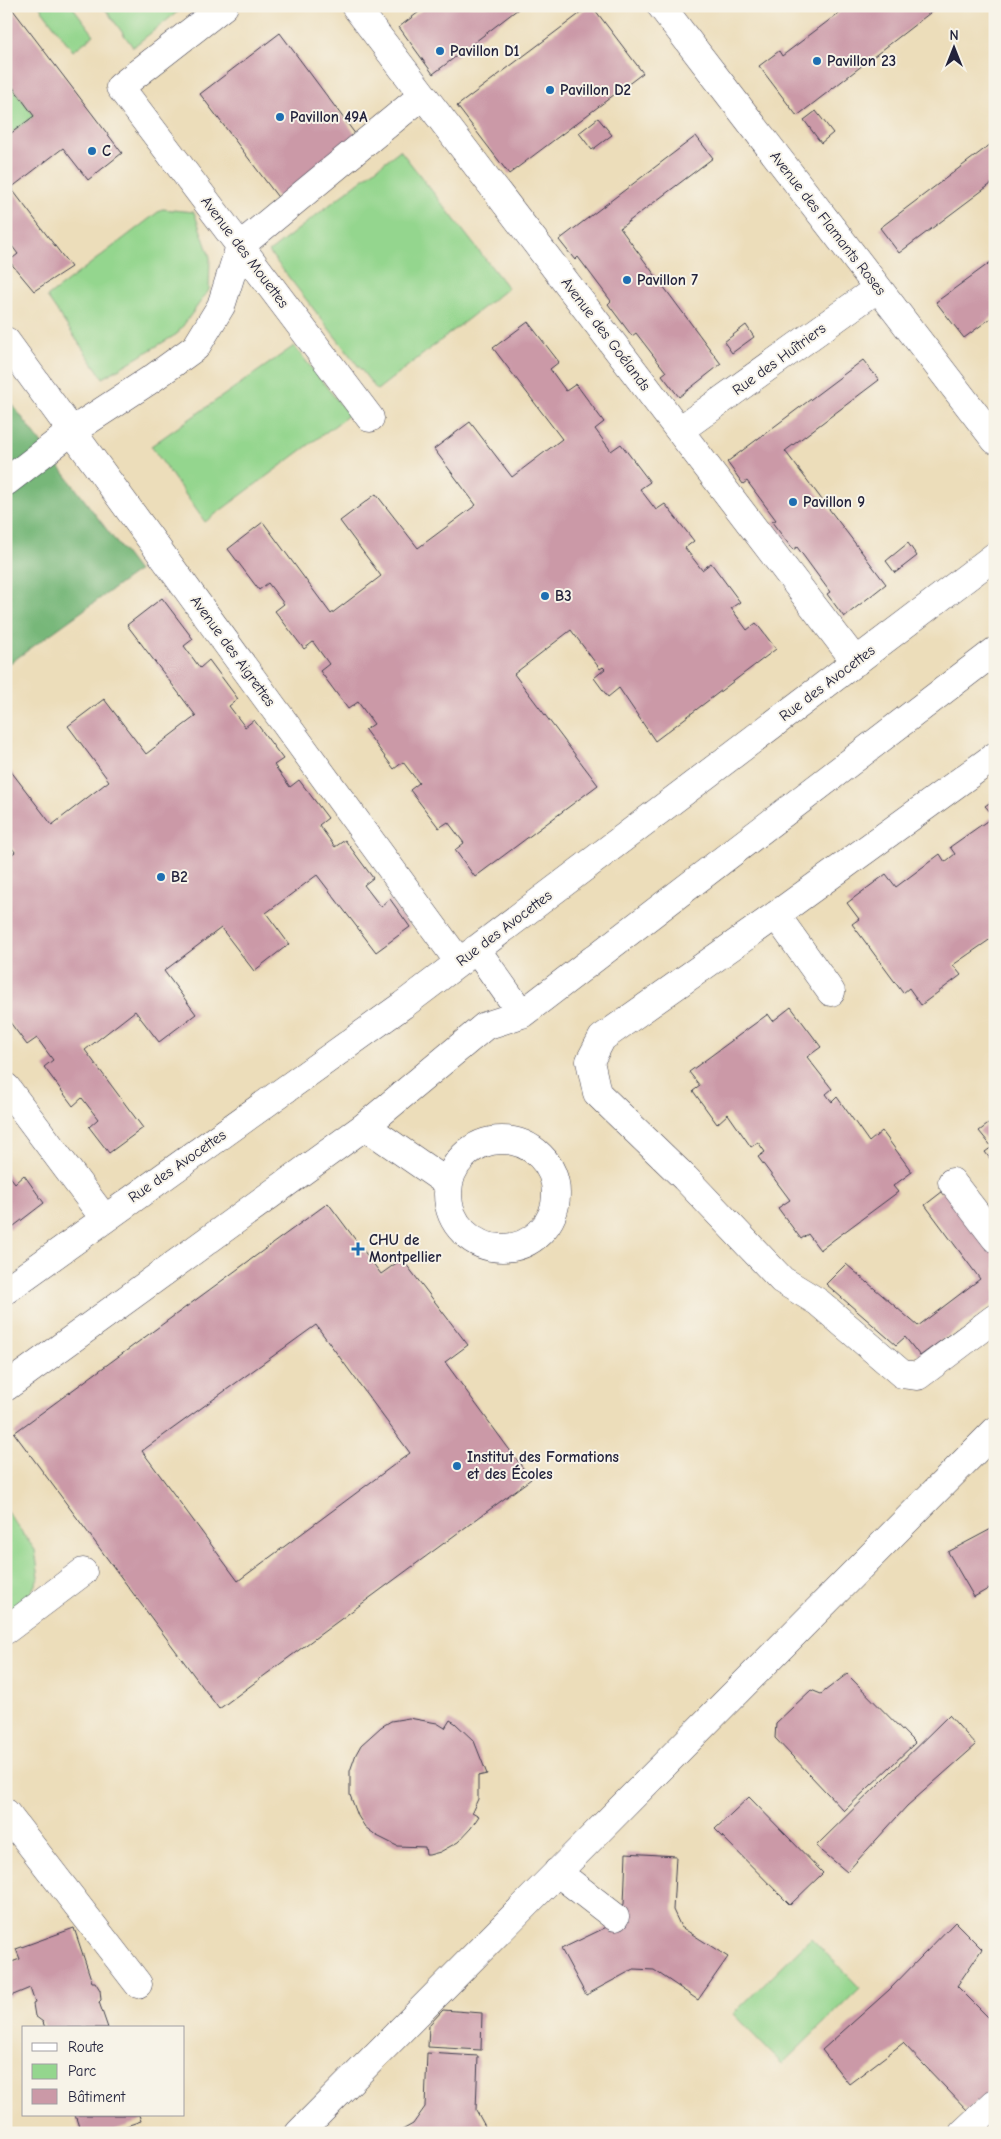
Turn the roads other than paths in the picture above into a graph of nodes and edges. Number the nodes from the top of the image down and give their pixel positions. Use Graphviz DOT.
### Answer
graph roads {
  1 [pos="224,6"];
  2 [pos="661,6"];
  3 [pos="356,7"];
  4 [pos="423,95"];
  5 [pos="240,246"];
  6 [pos="878,288"];
  7 [pos="6,340"];
  8 [pos="370,418"];
  9 [pos="680,430"];
  10 [pos="72,431"];
  11 [pos="995,440"];
  12 [pos="6,482"];
  13 [pos="995,556"];
  14 [pos="995,651"];
  15 [pos="856,662"];
  16 [pos="995,756"];
  17 [pos="776,915"];
  18 [pos="468,955"];
  19 [pos="831,992"];
  20 [pos="522,1014"];
  21 [pos="6,1087"];
  22 [pos="365,1126"];
  23 [pos="952,1182"];
  24 [pos="449,1184"];
  25 [pos="104,1218"];
  26 [pos="995,1238"];
  27 [pos="6,1290"];
  28 [pos="995,1318"];
  29 [pos="6,1387"];
  30 [pos="995,1431"];
  31 [pos="83,1572"];
  32 [pos="6,1630"];
  33 [pos="6,1813"];
  34 [pos="557,1872"];
  35 [pos="615,1917"];
  36 [pos="138,1984"];
  37 [pos="995,2103"];
  38 [pos="299,2133"];
  39 [pos="963,2133"];
  1 -- 5 [label="lane, Avenue des Mouettes"];
  2 -- 6 [label="lane, Avenue des Flamants Roses"];
  3 -- 4 [label="lane, Avenue des Goélands"];
  4 -- 5 [label="lane"];
  4 -- 9 [label="lane, Avenue des Goélands"];
  5 -- 8 [label="lane, Avenue des Mouettes"];
  5 -- 10 [label="lane"];
  6 -- 9 [label="lane, Rue des Huîtriers"];
  6 -- 11 [label="lane, Avenue des Flamants Roses"];
  7 -- 10 [label="lane, Avenue des Aigrettes"];
  9 -- 15 [label="lane, Avenue des Goélands"];
  10 -- 12 [label="lane"];
  10 -- 18 [label="lane, Avenue des Aigrettes"];
  13 -- 15 [label="lane, Rue des Avocettes"];
  14 -- 20 [label="lane"];
  15 -- 18 [label="lane, Rue des Avocettes"];
  16 -- 17 [label="lane"];
  17 -- 19 [label="lane"];
  17 -- 28 [label="lane"];
  18 -- 20 [label="lane, Avenue des Aigrettes"];
  18 -- 25 [label="lane, Rue des Avocettes"];
  20 -- 22 [label="lane"];
  21 -- 25 [label="lane"];
  22 -- 24 [label="lane"];
  22 -- 29 [label="lane"];
  23 -- 26 [label="lane"];
  25 -- 27 [label="lane, Rue des Avocettes"];
  30 -- 34 [label="lane"];
  31 -- 32 [label="lane"];
  33 -- 36 [label="lane"];
  34 -- 35 [label="lane"];
  34 -- 38 [label="lane"];
  37 -- 39 [label="lane"];
}
